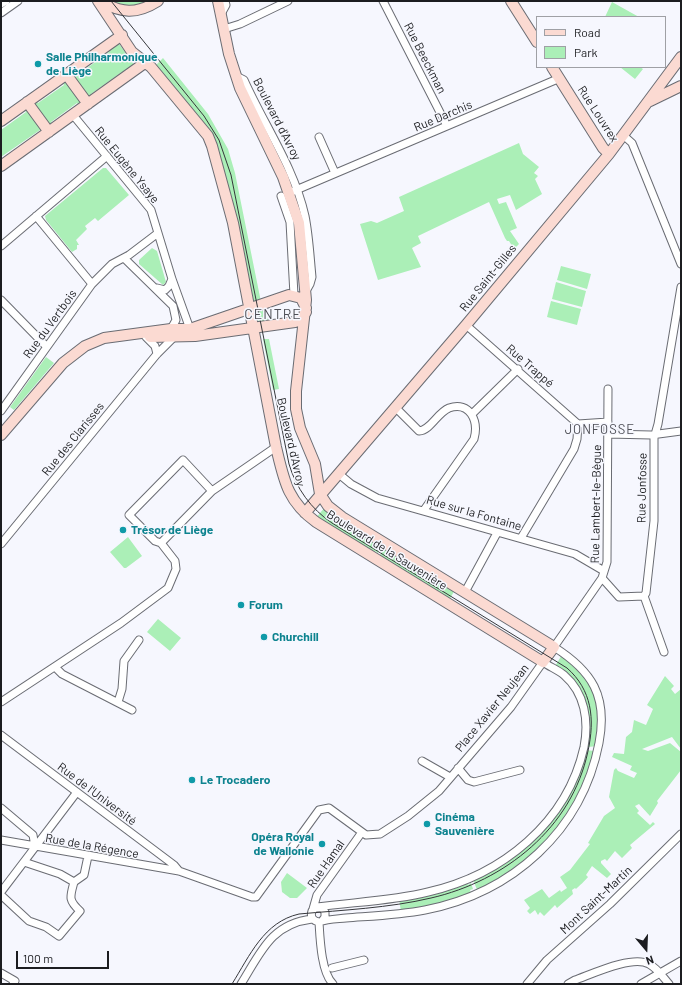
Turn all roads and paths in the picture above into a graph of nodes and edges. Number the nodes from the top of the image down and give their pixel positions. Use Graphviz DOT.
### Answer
graph roads {
  1 [pos="6,1"];
  2 [pos="18,1"];
  3 [pos="99,1"];
  4 [pos="158,1"];
  5 [pos="218,1"];
  6 [pos="225,1"];
  7 [pos="288,1"];
  8 [pos="383,1"];
  9 [pos="511,1"];
  10 [pos="1,4"];
  11 [pos="1,13"];
  12 [pos="221,14"];
  13 [pos="224,29"];
  14 [pos="122,35"];
  15 [pos="536,40"];
  16 [pos="681,57"];
  17 [pos="146,62"];
  18 [pos="553,68"];
  19 [pos="669,73"];
  20 [pos="66,74"];
  21 [pos="560,78"];
  22 [pos="681,85"];
  23 [pos="27,102"];
  24 [pos="648,102"];
  25 [pos="88,104"];
  26 [pos="73,115"];
  27 [pos="1,121"];
  28 [pos="447,126"];
  29 [pos="49,132"];
  30 [pos="624,135"];
  31 [pos="319,137"];
  32 [pos="609,154"];
  33 [pos="107,156"];
  34 [pos="1,166"];
  35 [pos="335,173"];
  36 [pos="289,193"];
  37 [pos="36,216"];
  38 [pos="158,233"];
  39 [pos="1,246"];
  40 [pos="679,254"];
  41 [pos="124,258"];
  42 [pos="681,264"];
  43 [pos="172,279"];
  44 [pos="92,284"];
  45 [pos="681,287"];
  46 [pos="157,288"];
  47 [pos="294,295"];
  48 [pos="1,300"];
  49 [pos="249,309"];
  50 [pos="306,309"];
  51 [pos="466,325"];
  52 [pos="253,327"];
  53 [pos="190,328"];
  54 [pos="172,333"];
  55 [pos="146,337"];
  56 [pos="46,346"];
  57 [pos="157,354"];
  58 [pos="518,369"];
  59 [pos="608,389"];
  60 [pos="396,408"];
  61 [pos="1,411"];
  62 [pos="472,414"];
  63 [pos="608,422"];
  64 [pos="578,424"];
  65 [pos="681,431"];
  66 [pos="608,434"];
  67 [pos="656,434"];
  68 [pos="1,435"];
  69 [pos="1,440"];
  70 [pos="276,447"];
  71 [pos="339,474"];
  72 [pos="212,491"];
  73 [pos="320,494"];
  74 [pos="424,510"];
  75 [pos="305,514"];
  76 [pos="497,533"];
  77 [pos="521,538"];
  78 [pos="3,541"];
  79 [pos="161,543"];
  80 [pos="603,574"];
  81 [pos="465,592"];
  82 [pos="644,596"];
  83 [pos="456,608"];
  84 [pos="139,640"];
  85 [pos="554,647"];
  86 [pos="664,652"];
  87 [pos="543,662"];
  88 [pos="55,667"];
  89 [pos="1,702"];
  90 [pos="118,702"];
  91 [pos="132,710"];
  92 [pos="1,735"];
  93 [pos="422,761"];
  94 [pos="458,768"];
  95 [pos="520,770"];
  96 [pos="450,777"];
  97 [pos="77,792"];
  98 [pos="1,808"];
  99 [pos="362,832"];
  100 [pos="681,834"];
  101 [pos="1,840"];
  102 [pos="35,847"];
  103 [pos="88,856"];
  104 [pos="24,862"];
  105 [pos="179,871"];
  106 [pos="74,882"];
  107 [pos="1,892"];
  108 [pos="1,895"];
  109 [pos="315,908"];
  110 [pos="318,920"];
  111 [pos="364,960"];
  112 [pos="681,961"];
  113 [pos="332,968"];
  114 [pos="1,973"];
  115 [pos="659,973"];
  116 [pos="14,982"];
  117 [pos="241,984"];
  118 [pos="332,984"];
  119 [pos="526,984"];
  120 [pos="568,984"];
  121 [pos="641,984"];
  122 [pos="669,984"];
  1 -- 10 [label="street"];
  2 -- 11 [label="street"];
  3 -- 4 [label="street, Boulevard d'Avroy"];
  3 -- 14 [label="street, Boulevard d'Avroy"];
  5 -- 12 [label="street, Boulevard d'Avroy"];
  6 -- 12 [label="street, Boulevard d'Avroy"];
  7 -- 13 [label="street"];
  8 -- 28 [label="street, Rue Beeckman"];
  9 -- 15 [label="street"];
  12 -- 13 [label="street, Boulevard d'Avroy"];
  13 -- 36 [label="street, Boulevard d'Avroy"];
  14 -- 17 [label="street, Boulevard d'Avroy"];
  14 -- 20 [label="street"];
  16 -- 19 [label="street, Rue Saint-Gilles"];
  17 -- 25 [label="street"];
  17 -- 49 [label="street, Boulevard d'Avroy"];
  18 -- 21 [label="street, Rue Louvrex"];
  19 -- 22 [label="street"];
  19 -- 24 [label="street, Rue Saint-Gilles"];
  20 -- 23 [label="street"];
  20 -- 25 [label="street"];
  21 -- 28 [label="street, Rue Darchis"];
  21 -- 32 [label="street, Rue Louvrex"];
  22 -- 24 [label="street"];
  23 -- 27 [label="street"];
  23 -- 29 [label="street"];
  24 -- 30 [label="street, Rue Saint-Gilles"];
  25 -- 26 [label="street"];
  26 -- 29 [label="street"];
  26 -- 33 [label="street, Rue Eugène Ysaye"];
  28 -- 35 [label="street, Rue Darchis"];
  29 -- 34 [label="street"];
  30 -- 32 [label="street, Rue Saint-Gilles"];
  30 -- 40 [label="street"];
  31 -- 35 [label="street"];
  32 -- 51 [label="street, Rue Saint-Gilles"];
  33 -- 37 [label="street"];
  33 -- 38 [label="street, Rue Eugène Ysaye"];
  35 -- 36 [label="street, Rue Darchis"];
  36 -- 47 [label="street, Boulevard d'Avroy"];
  36 -- 50 [label="street, Boulevard d'Avroy"];
  37 -- 39 [label="street"];
  37 -- 44 [label="street"];
  38 -- 41 [label="street, Rue du Vertbois"];
  38 -- 43 [label="street, Rue Eugène Ysaye"];
  40 -- 42 [label="street"];
  41 -- 44 [label="street, Rue du Vertbois"];
  41 -- 46 [label="street"];
  43 -- 46 [label="street"];
  43 -- 53 [label="street, Rue Eugène Ysaye"];
  44 -- 56 [label="street, Rue du Vertbois"];
  45 -- 67 [label="street, Rue Jonfosse"];
  46 -- 54 [label="street"];
  47 -- 49 [label="street"];
  47 -- 50 [label="street"];
  48 -- 56 [label="street"];
  49 -- 52 [label="street, Boulevard d'Avroy"];
  49 -- 53 [label="street"];
  50 -- 52 [label="street"];
  50 -- 73 [label="street, Boulevard d'Avroy"];
  51 -- 58 [label="street, Rue Trappé"];
  51 -- 60 [label="street, Rue Saint-Gilles"];
  52 -- 54 [label="street"];
  52 -- 70 [label="street, Boulevard d'Avroy"];
  53 -- 54 [label="street"];
  54 -- 55 [label="street"];
  54 -- 57 [label="street, Rue des Clarisses"];
  54 -- 68 [label="street"];
  55 -- 57 [label="street"];
  55 -- 69 [label="street"];
  56 -- 61 [label="street, Rue du Vertbois"];
  57 -- 78 [label="street, Rue des Clarisses"];
  58 -- 62 [label="street"];
  58 -- 64 [label="street, Rue Trappé"];
  59 -- 63 [label="street, Rue Lambert-le-Bègue"];
  60 -- 62 [label="street"];
  60 -- 71 [label="street, Rue Saint-Gilles"];
  62 -- 74 [label="street"];
  63 -- 64 [label="street"];
  63 -- 66 [label="street, Rue Lambert-le-Bègue"];
  64 -- 77 [label="street"];
  65 -- 67 [label="street"];
  66 -- 67 [label="street"];
  66 -- 80 [label="street, Rue Lambert-le-Bègue"];
  67 -- 82 [label="street, Rue Jonfosse"];
  70 -- 72 [label="street"];
  70 -- 75 [label="street, Boulevard d'Avroy"];
  71 -- 73 [label="street, Rue Saint-Gilles"];
  71 -- 74 [label="street, Rue sur la Fontaine"];
  72 -- 79 [label="street"];
  72 -- 79 [label="street"];
  73 -- 75 [label="street, Boulevard d'Avroy"];
  73 -- 81 [label="street, Boulevard de la Sauvenière"];
  74 -- 76 [label="street, Rue sur la Fontaine"];
  75 -- 83 [label="street, Boulevard de la Sauvenière"];
  76 -- 77 [label="street, Rue sur la Fontaine"];
  76 -- 81 [label="street"];
  77 -- 80 [label="street, Rue sur la Fontaine"];
  79 -- 88 [label="street"];
  80 -- 82 [label="street, Rue sur la Fontaine"];
  80 -- 85 [label="street"];
  81 -- 83 [label="street"];
  81 -- 85 [label="street, Boulevard de la Sauvenière"];
  82 -- 86 [label="street"];
  83 -- 87 [label="street, Boulevard de la Sauvenière"];
  84 -- 90 [label="street"];
  85 -- 87 [label="street"];
  85 -- 110 [label="street, Boulevard de la Sauvenière"];
  87 -- 94 [label="street, Place Xavier Neujean"];
  87 -- 109 [label="street, Boulevard de la Sauvenière"];
  88 -- 89 [label="street"];
  88 -- 90 [label="street"];
  90 -- 91 [label="street"];
  92 -- 97 [label="street, Rue de l'Université"];
  93 -- 96 [label="street"];
  94 -- 95 [label="street, Place Xavier Neujean"];
  94 -- 96 [label="street, Place Xavier Neujean"];
  96 -- 99 [label="street, Place Xavier Neujean"];
  97 -- 102 [label="street"];
  97 -- 105 [label="street, Rue de l'Université"];
  98 -- 102 [label="street"];
  99 -- 105 [label="street"];
  99 -- 109 [label="street, Rue Hamal"];
  100 -- 119 [label="street, Mont Saint-Martin"];
  101 -- 102 [label="street, Rue de la Régence"];
  102 -- 103 [label="street, Rue de la Régence"];
  102 -- 104 [label="street"];
  103 -- 105 [label="street, Rue de la Régence"];
  103 -- 106 [label="street"];
  104 -- 106 [label="street"];
  104 -- 107 [label="street"];
  106 -- 108 [label="street"];
  109 -- 110 [label="street"];
  109 -- 110 [label="street"];
  110 -- 117 [label="street, Boulevard de la Sauvenière"];
  110 -- 118 [label="street"];
  111 -- 113 [label="street"];
  112 -- 115 [label="street"];
  114 -- 116 [label="street"];
  115 -- 120 [label="street"];
  115 -- 121 [label="street"];
  115 -- 122 [label="street"];
}
